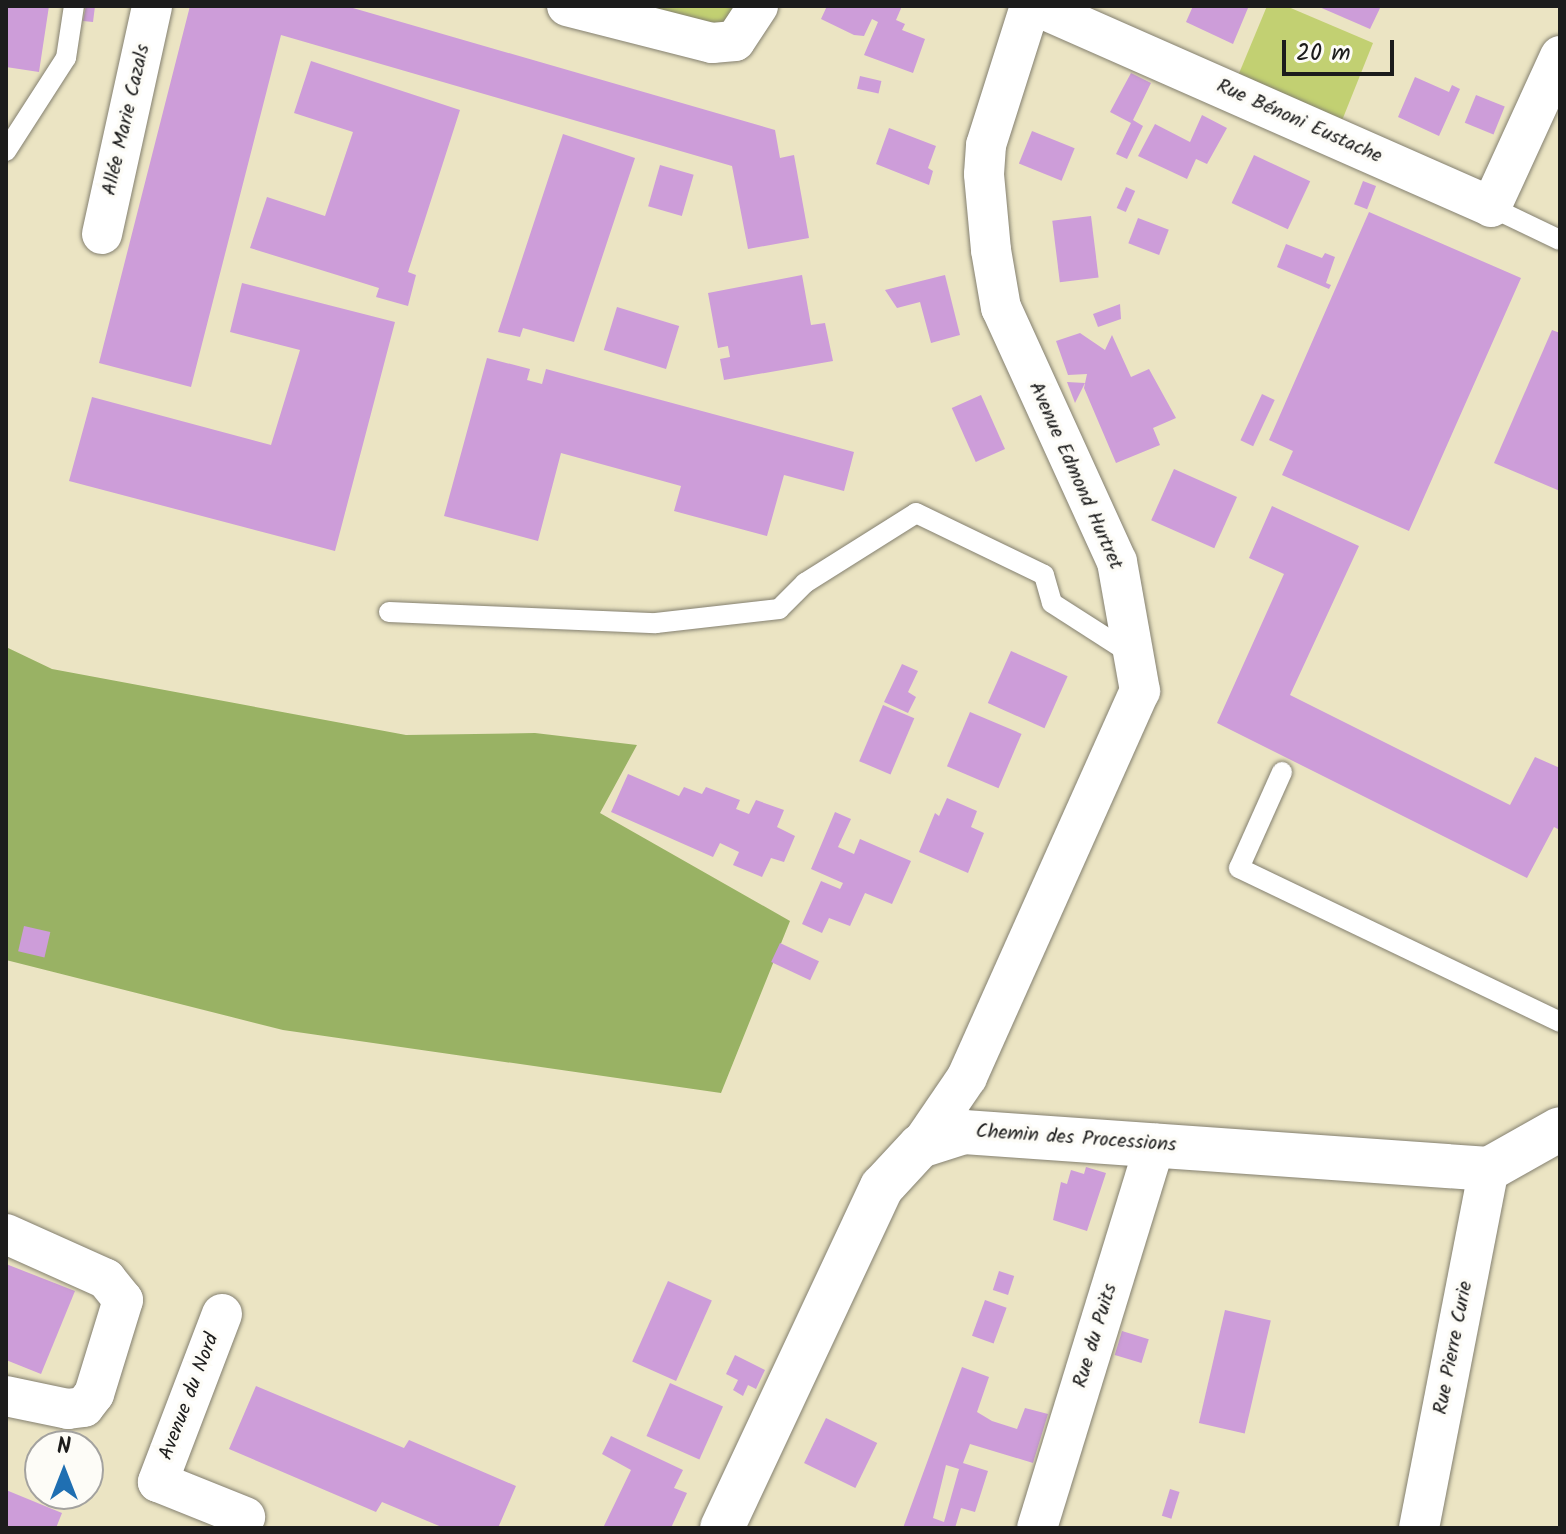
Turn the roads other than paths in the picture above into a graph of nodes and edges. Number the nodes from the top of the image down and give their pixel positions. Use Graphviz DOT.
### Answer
graph roads {
  1 [pos="74,6"];
  2 [pos="152,6"];
  3 [pos="567,6"];
  4 [pos="758,6"];
  5 [pos="1033,6"];
  6 [pos="1560,56"];
  7 [pos="6,151"];
  8 [pos="1491,207"];
  9 [pos="102,234"];
  10 [pos="1560,240"];
  11 [pos="389,612"];
  12 [pos="1136,657"];
  13 [pos="1282,772"];
  14 [pos="1560,1022"];
  15 [pos="1560,1129"];
  16 [pos="1155,1144"];
  17 [pos="920,1146"];
  18 [pos="1489,1169"];
  19 [pos="6,1234"];
  20 [pos="222,1314"];
  21 [pos="6,1396"];
  22 [pos="253,1524"];
  23 [pos="722,1528"];
  24 [pos="1037,1528"];
  25 [pos="1419,1528"];
  1 -- 7 [label="lane"];
  2 -- 9 [label="street, Allée Marie Cazals"];
  3 -- 4 [label="street"];
  5 -- 8 [label="street, Rue Bénoni Eustache"];
  5 -- 12 [label="street, Avenue Edmond Hurtret"];
  6 -- 8 [label="street"];
  8 -- 10 [label="lane, Rue Bénoni Eustache"];
  11 -- 12 [label="lane"];
  12 -- 17 [label="street, Avenue Edmond Hurtret"];
  13 -- 14 [label="lane"];
  15 -- 18 [label="street"];
  16 -- 17 [label="street, Chemin des Processions"];
  16 -- 18 [label="street, Chemin des Processions"];
  16 -- 24 [label="street, Rue du Puits"];
  17 -- 23 [label="street, Chemin des Processions"];
  18 -- 25 [label="street, Rue Pierre Curie"];
  19 -- 21 [label="street"];
  20 -- 22 [label="street, Avenue du Nord"];
}
